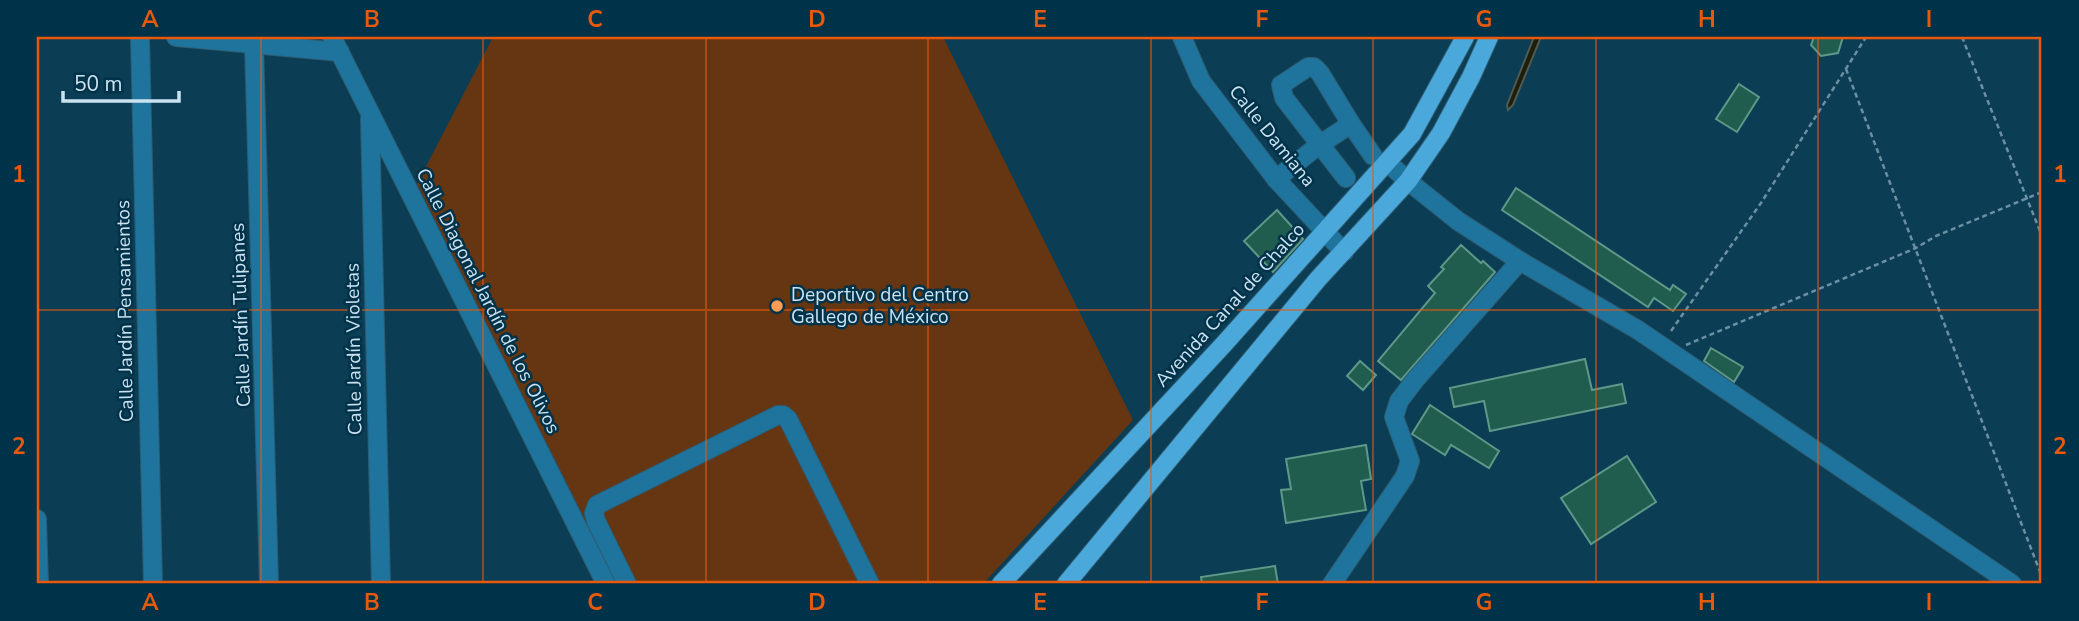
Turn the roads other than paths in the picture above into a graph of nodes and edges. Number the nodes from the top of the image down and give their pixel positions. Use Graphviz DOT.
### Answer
graph roads {
  1 [pos="140,37"];
  2 [pos="176,37"];
  3 [pos="1182,37"];
  4 [pos="1465,37"];
  5 [pos="1489,37"];
  6 [pos="335,41"];
  7 [pos="254,44"];
  8 [pos="370,113"];
  9 [pos="1351,124"];
  10 [pos="1319,145"];
  11 [pos="1380,159"];
  12 [pos="1346,178"];
  13 [pos="1276,179"];
  14 [pos="1408,181"];
  15 [pos="1325,231"];
  16 [pos="1344,252"];
  17 [pos="1520,261"];
  18 [pos="37,519"];
  19 [pos="39,584"];
  20 [pos="153,584"];
  21 [pos="269,584"];
  22 [pos="381,584"];
  23 [pos="606,584"];
  24 [pos="627,584"];
  25 [pos="870,584"];
  26 [pos="1001,584"];
  27 [pos="1066,584"];
  28 [pos="1332,584"];
  29 [pos="2012,584"];
  1 -- 20 [label="street, Calle Jardín Pensamientos"];
  2 -- 7 [label="street"];
  3 -- 13 [label="street, Calle Damiana"];
  4 -- 11 [label="main road, Avenida Canal de Chalco"];
  5 -- 14 [label="main road"];
  6 -- 7 [label="street"];
  6 -- 8 [label="street, Calle Diagonal Jardín de los Olivos"];
  7 -- 21 [label="street, Calle Jardín Tulipanes"];
  8 -- 22 [label="street, Calle Jardín Violetas"];
  8 -- 23 [label="street, Calle Diagonal Jardín de los Olivos"];
  9 -- 10 [label="street"];
  9 -- 10 [label="street"];
  9 -- 11 [label="street"];
  10 -- 12 [label="street"];
  10 -- 13 [label="street"];
  11 -- 14 [label="street"];
  11 -- 15 [label="main road, Avenida Canal de Chalco"];
  13 -- 15 [label="street, Calle Damiana"];
  14 -- 16 [label="main road"];
  14 -- 17 [label="street"];
  15 -- 16 [label="street, Calle Damiana"];
  15 -- 26 [label="main road, Avenida Canal de Chalco"];
  16 -- 27 [label="main road"];
  17 -- 28 [label="street"];
  17 -- 29 [label="street"];
  18 -- 19 [label="street"];
  24 -- 25 [label="street"];
}
